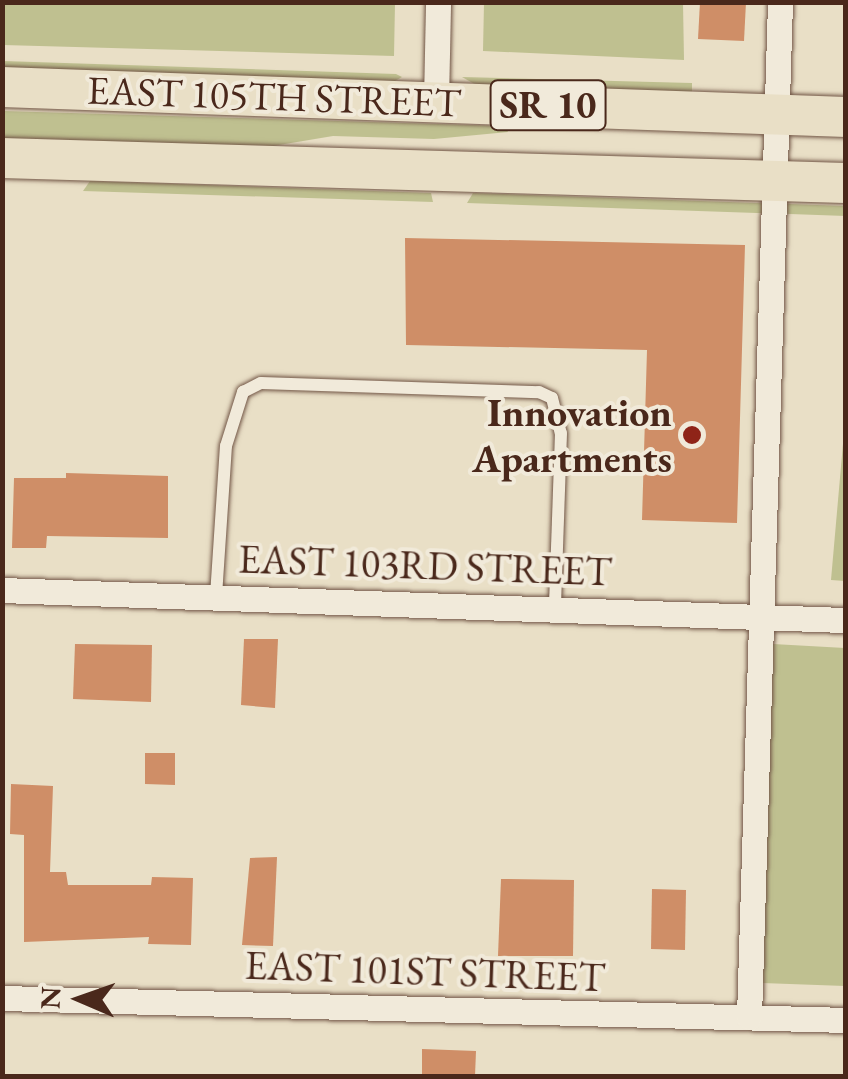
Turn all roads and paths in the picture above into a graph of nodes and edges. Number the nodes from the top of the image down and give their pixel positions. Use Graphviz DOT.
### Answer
graph roads {
  1 [pos="438,2"];
  2 [pos="780,2"];
  3 [pos="2,87"];
  4 [pos="436,102"];
  5 [pos="776,112"];
  6 [pos="846,117"];
  7 [pos="2,158"];
  8 [pos="775,182"];
  9 [pos="846,183"];
  10 [pos="2,590"];
  11 [pos="216,596"];
  12 [pos="555,605"];
  13 [pos="762,616"];
  14 [pos="846,620"];
  15 [pos="2,998"];
  16 [pos="749,1018"];
  17 [pos="846,1020"];
  1 -- 4 [label="street"];
  2 -- 5 [label="street"];
  3 -- 4 [label="main road, EAST 105TH STREET / SR 10"];
  4 -- 5 [label="main road, EAST 105TH STREET / SR 10"];
  5 -- 6 [label="main road, EAST 105TH STREET / SR 10"];
  5 -- 8 [label="street"];
  7 -- 8 [label="main road, EAST 105TH STREET / SR 10"];
  8 -- 9 [label="main road, EAST 105TH STREET / SR 10"];
  8 -- 13 [label="street"];
  10 -- 11 [label="street, EAST 103RD STREET"];
  11 -- 12 [label="street, EAST 103RD STREET"];
  11 -- 12 [label="lane"];
  12 -- 13 [label="street, EAST 103RD STREET"];
  13 -- 14 [label="street, EAST 103RD STREET"];
  13 -- 16 [label="street"];
  15 -- 16 [label="street, EAST 101ST STREET"];
  16 -- 17 [label="street, EAST 101ST STREET"];
}
